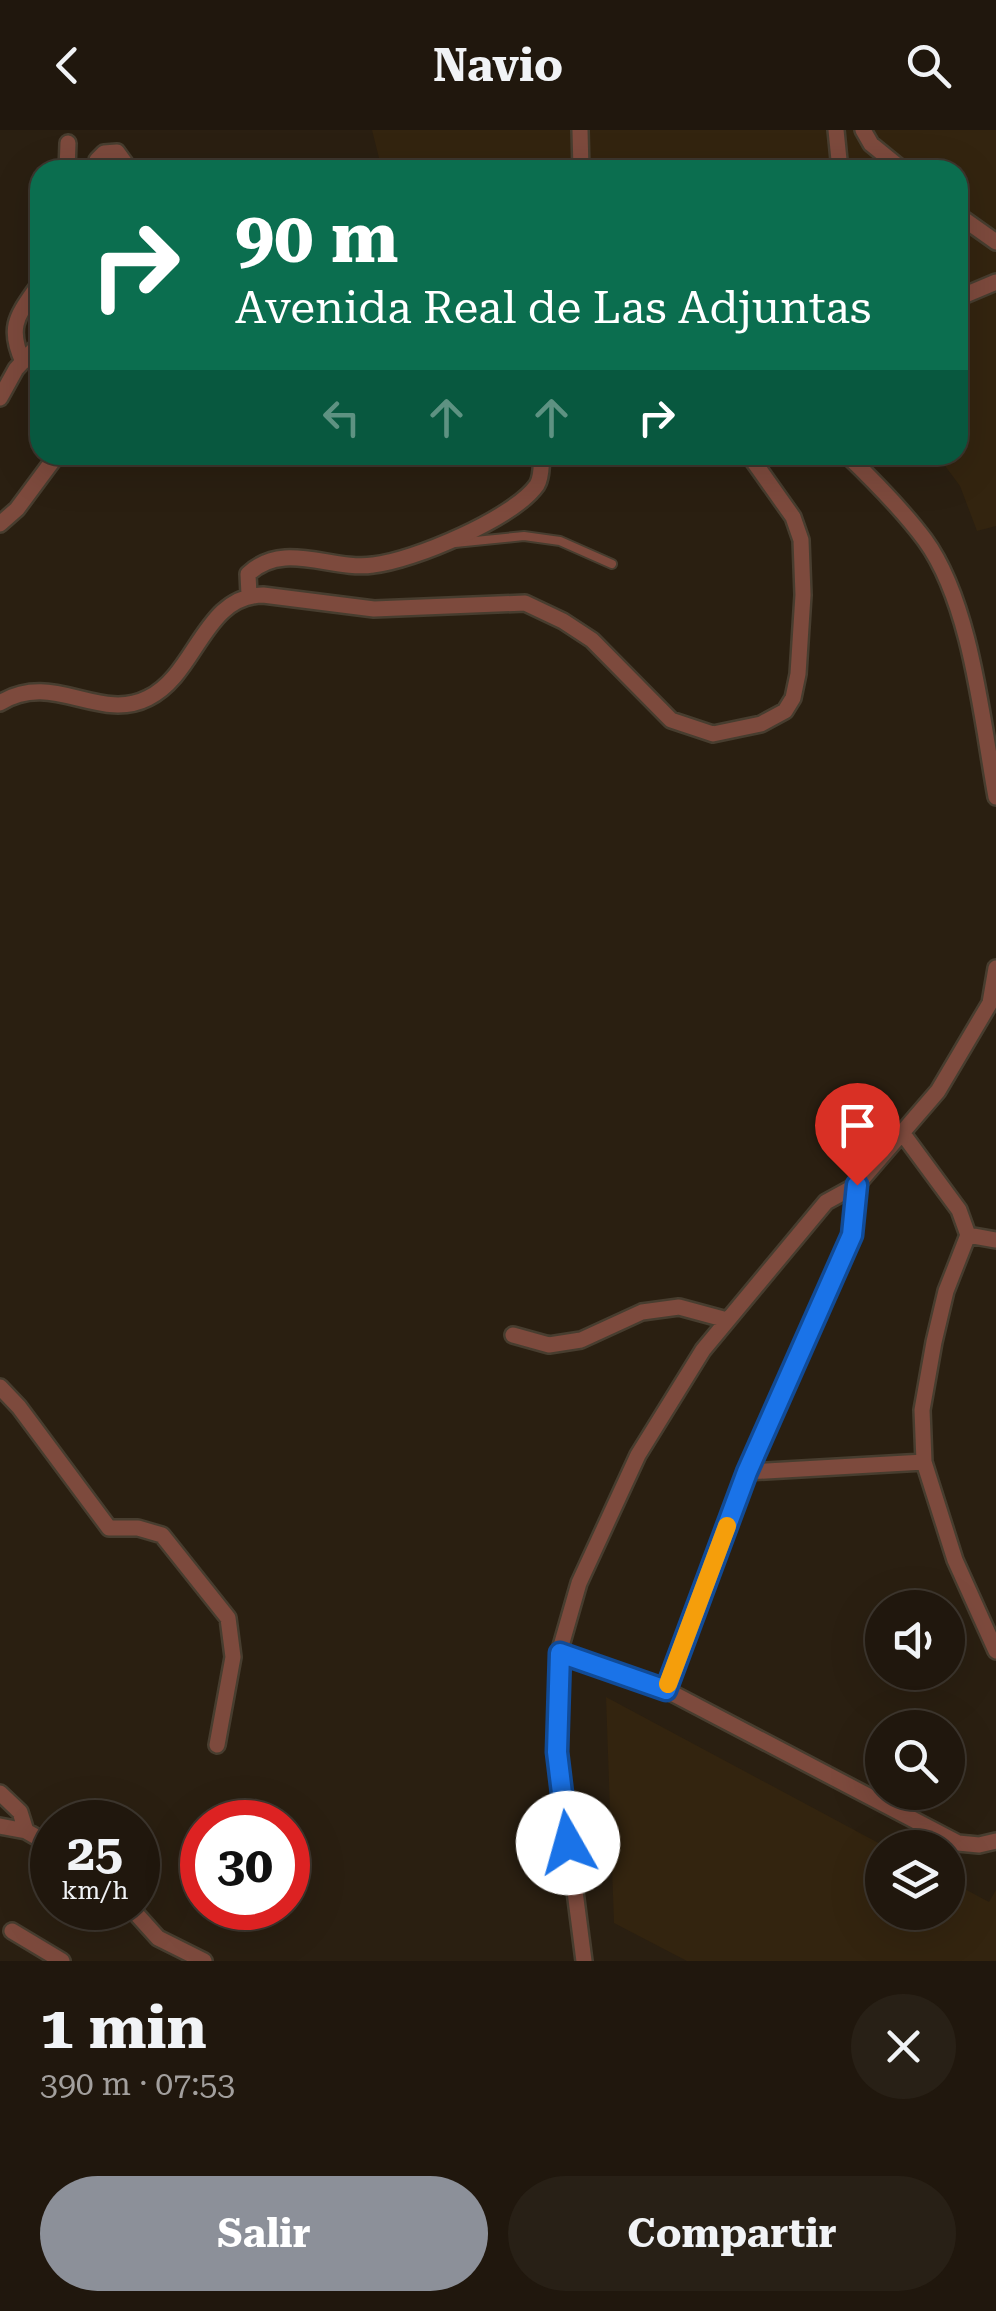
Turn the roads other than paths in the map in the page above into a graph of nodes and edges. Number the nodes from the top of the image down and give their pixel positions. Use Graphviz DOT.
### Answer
graph roads {
  1 [pos="580,130"];
  2 [pos="836,130"];
  3 [pos="863,130"];
  4 [pos="68,143"];
  5 [pos="67,160"];
  6 [pos="97,160"];
  7 [pos="123,160"];
  8 [pos="582,160"];
  9 [pos="839,160"];
  10 [pos="891,160"];
  11 [pos="968,222"];
  12 [pos="996,242"];
  13 [pos="996,282"];
  14 [pos="968,294"];
  15 [pos="30,300"];
  16 [pos="30,354"];
  17 [pos="23,362"];
  18 [pos="0,398"];
  19 [pos="49,465"];
  20 [pos="541,465"];
  21 [pos="756,465"];
  22 [pos="857,465"];
  23 [pos="0,524"];
  24 [pos="436,546"];
  25 [pos="612,564"];
  26 [pos="249,596"];
  27 [pos="996,688"];
  28 [pos="977,695"];
  29 [pos="0,703"];
  30 [pos="989,718"];
  31 [pos="996,797"];
  32 [pos="996,968"];
  33 [pos="903,1134"];
  34 [pos="857,1185"];
  35 [pos="968,1235"];
  36 [pos="996,1240"];
  37 [pos="727,1320"];
  38 [pos="513,1335"];
  39 [pos="0,1388"];
  40 [pos="924,1462"];
  41 [pos="747,1472"];
  42 [pos="996,1652"];
  43 [pos="560,1653"];
  44 [pos="666,1690"];
  45 [pos="216,1744"];
  46 [pos="0,1793"];
  47 [pos="0,1826"];
  48 [pos="26,1831"];
  49 [pos="30,1833"];
  50 [pos="996,1842"];
  51 [pos="979,1845"];
  52 [pos="996,1854"];
  53 [pos="151,1930"];
  54 [pos="12,1931"];
  55 [pos="62,1961"];
  56 [pos="204,1961"];
  57 [pos="584,1961"];
  1 -- 8 [label="street"];
  2 -- 9 [label="street"];
  3 -- 10 [label="street"];
  4 -- 5 [label="street"];
  6 -- 7 [label="street"];
  11 -- 12 [label="street"];
  13 -- 14 [label="street"];
  15 -- 17 [label="street"];
  16 -- 17 [label="street"];
  17 -- 18 [label="street"];
  19 -- 23 [label="street"];
  20 -- 24 [label="street"];
  21 -- 26 [label="street"];
  22 -- 28 [label="street"];
  24 -- 25 [label="lane"];
  24 -- 26 [label="street"];
  26 -- 29 [label="street"];
  27 -- 28 [label="street"];
  28 -- 30 [label="street"];
  30 -- 31 [label="street"];
  32 -- 33 [label="street"];
  33 -- 34 [label="street"];
  33 -- 35 [label="street"];
  34 -- 37 [label="street"];
  34 -- 41 [label="street"];
  35 -- 36 [label="street"];
  35 -- 40 [label="street"];
  37 -- 38 [label="street"];
  37 -- 43 [label="street"];
  39 -- 45 [label="street"];
  40 -- 41 [label="street"];
  40 -- 42 [label="street"];
  41 -- 44 [label="street"];
  43 -- 44 [label="street"];
  43 -- 57 [label="street"];
  44 -- 51 [label="street"];
  46 -- 48 [label="street"];
  47 -- 48 [label="street"];
  48 -- 49 [label="street"];
  50 -- 51 [label="street"];
  51 -- 52 [label="lane"];
  53 -- 56 [label="street"];
  54 -- 55 [label="street"];
}
